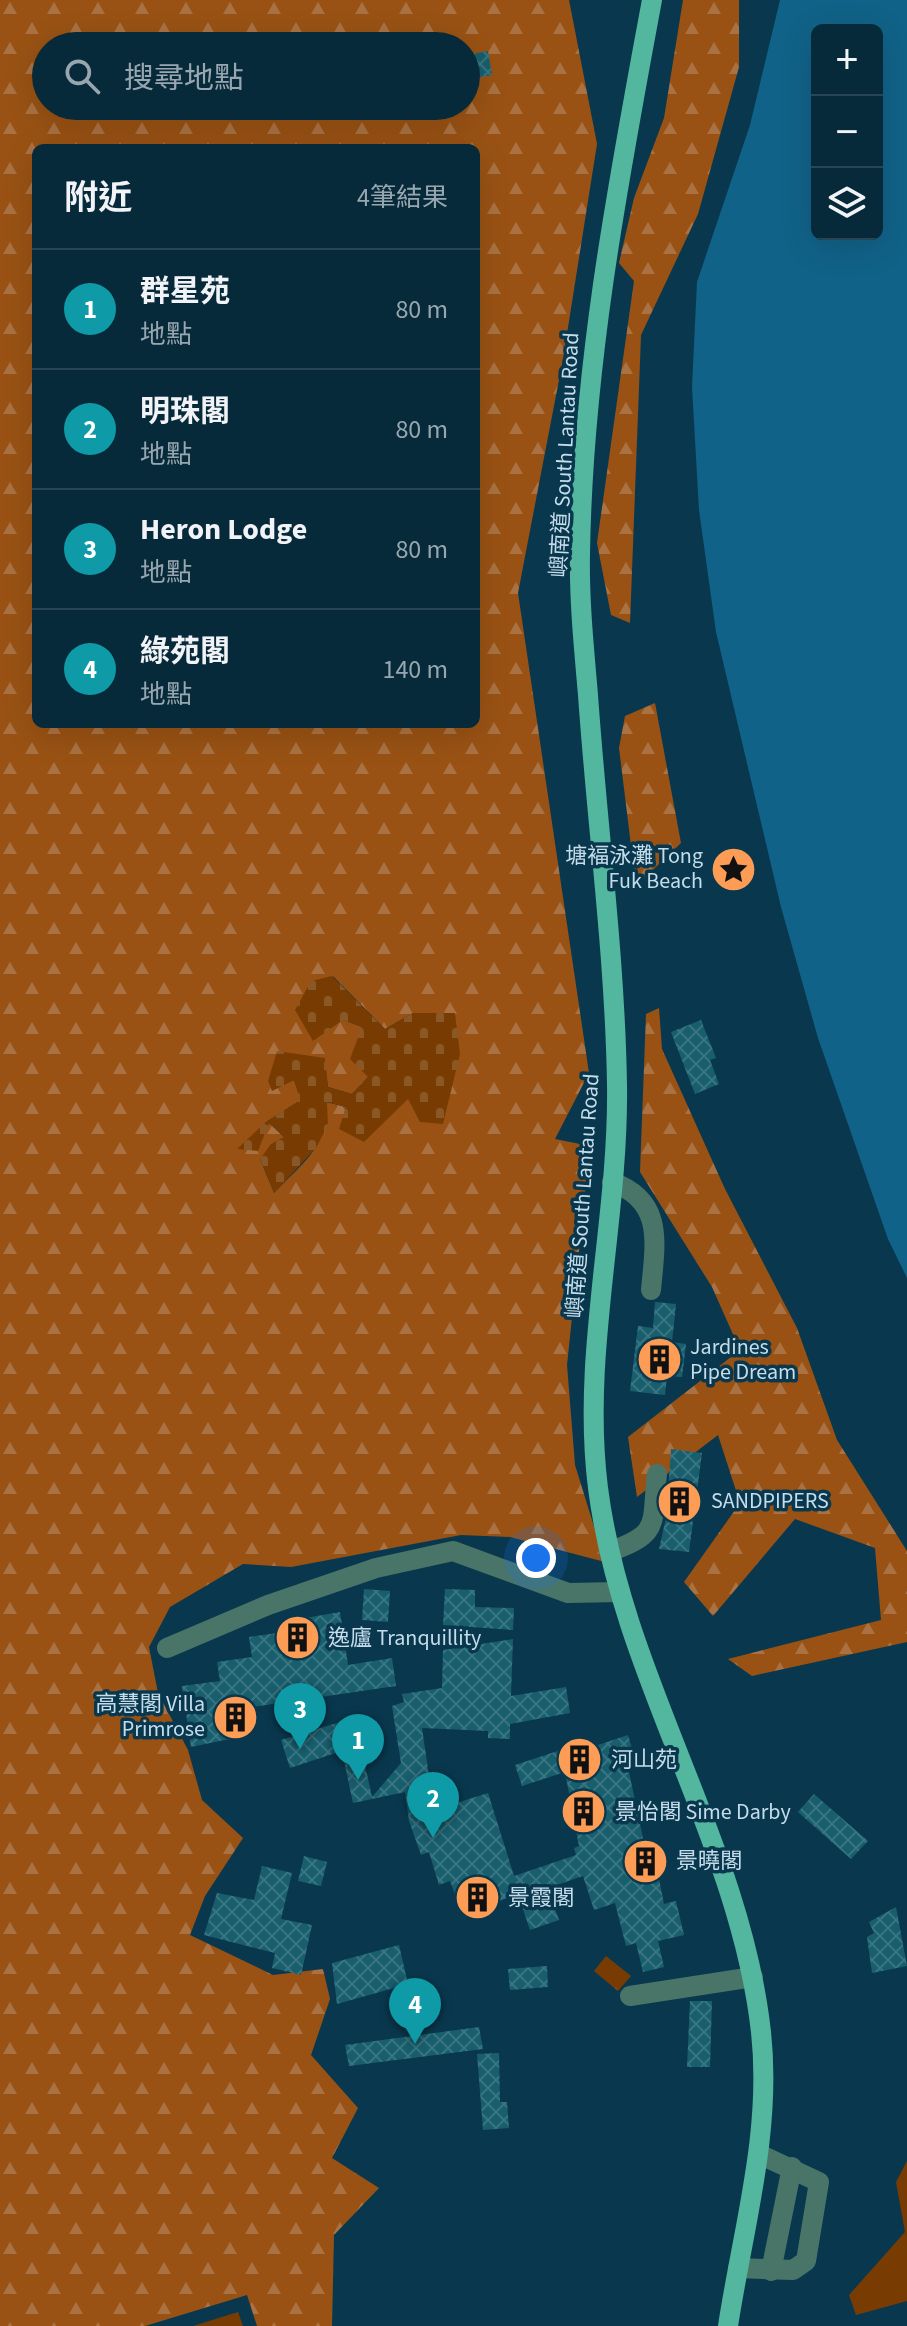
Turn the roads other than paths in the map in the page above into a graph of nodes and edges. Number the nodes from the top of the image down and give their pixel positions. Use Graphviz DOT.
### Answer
graph roads {
  1 [pos="652,0"];
  2 [pos="612,1182"];
  3 [pos="651,1290"];
  4 [pos="657,1474"];
  5 [pos="609,1552"];
  6 [pos="620,1592"];
  7 [pos="167,1648"];
  8 [pos="753,1977"];
  9 [pos="630,1996"];
  10 [pos="759,2154"];
  11 [pos="792,2167"];
  12 [pos="738,2268"];
  13 [pos="771,2271"];
  14 [pos="728,2326"];
  1 -- 2 [label="main road, 嶼南道 South Lantau Road"];
  2 -- 3 [label="street"];
  2 -- 5 [label="main road, 嶼南道 South Lantau Road"];
  4 -- 5 [label="street"];
  5 -- 6 [label="main road, 嶼南道 South Lantau Road"];
  6 -- 7 [label="street"];
  6 -- 8 [label="main road, 嶼南道 South Lantau Road"];
  8 -- 9 [label="street"];
  8 -- 10 [label="main road, 嶼南道 South Lantau Road"];
  10 -- 11 [label="street"];
  10 -- 12 [label="main road, 嶼南道 South Lantau Road"];
  11 -- 13 [label="street"];
  11 -- 13 [label="street"];
  12 -- 13 [label="street"];
  12 -- 14 [label="main road, 嶼南道 South Lantau Road"];
}
